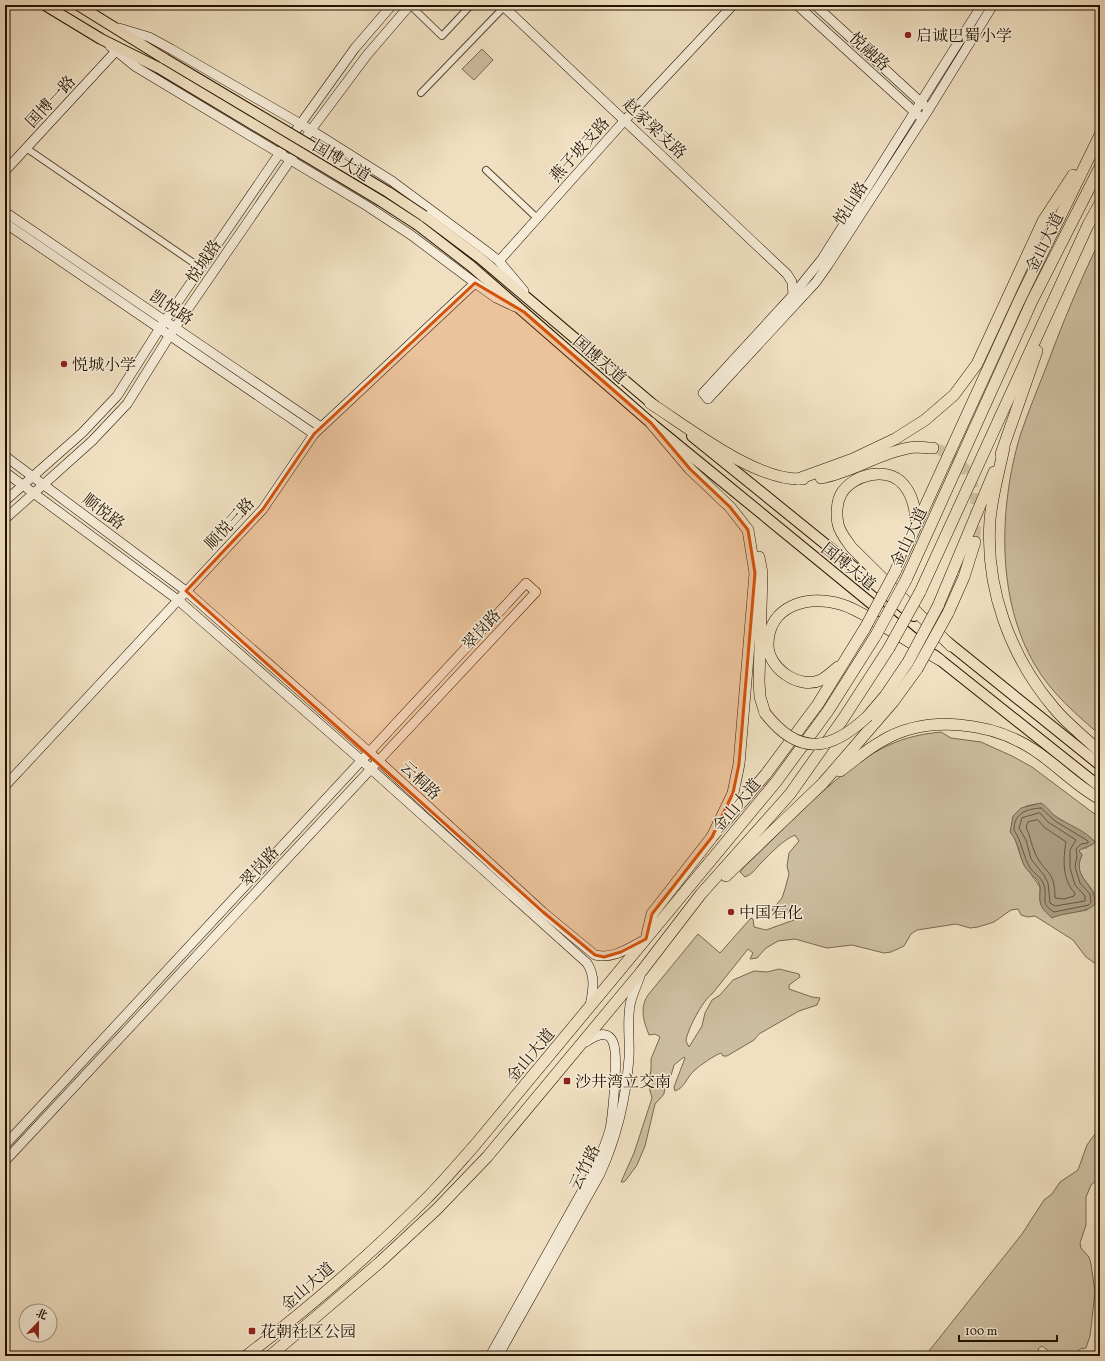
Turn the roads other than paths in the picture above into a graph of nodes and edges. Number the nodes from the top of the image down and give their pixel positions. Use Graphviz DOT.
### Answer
graph roads {
  1 [pos="45,5"];
  2 [pos="78,5"];
  3 [pos="392,5"];
  4 [pos="410,5"];
  5 [pos="471,5"];
  6 [pos="733,5"];
  7 [pos="797,5"];
  8 [pos="815,5"];
  9 [pos="982,5"];
  10 [pos="993,5"];
  11 [pos="503,6"];
  12 [pos="113,26"];
  13 [pos="101,39"];
  14 [pos="116,51"];
  15 [pos="421,93"];
  16 [pos="921,102"];
  17 [pos="929,109"];
  18 [pos="914,112"];
  19 [pos="922,119"];
  20 [pos="625,120"];
  21 [pos="300,124"];
  22 [pos="311,130"];
  23 [pos="1100,135"];
  24 [pos="26,148"];
  25 [pos="279,154"];
  26 [pos="290,160"];
  27 [pos="1100,167"];
  28 [pos="486,170"];
  29 [pos="5,171"];
  30 [pos="1100,203"];
  31 [pos="5,212"];
  32 [pos="537,218"];
  33 [pos="5,223"];
  34 [pos="499,261"];
  35 [pos="201,268"];
  36 [pos="787,274"];
  37 [pos="808,276"];
  38 [pos="474,283"];
  39 [pos="793,294"];
  40 [pos="534,303"];
  41 [pos="1050,309"];
  42 [pos="524,312"];
  43 [pos="162,324"];
  44 [pos="173,331"];
  45 [pos="650,403"];
  46 [pos="651,423"];
  47 [pos="322,427"];
  48 [pos="314,434"];
  49 [pos="933,448"];
  50 [pos="1004,448"];
  51 [pos="5,456"];
  52 [pos="5,472"];
  53 [pos="32,476"];
  54 [pos="798,479"];
  55 [pos="23,485"];
  56 [pos="43,485"];
  57 [pos="34,494"];
  58 [pos="5,501"];
  59 [pos="5,519"];
  60 [pos="917,526"];
  61 [pos="748,530"];
  62 [pos="975,542"];
  63 [pos="186,591"];
  64 [pos="178,600"];
  65 [pos="951,646"];
  66 [pos="846,660"];
  67 [pos="940,660"];
  68 [pos="912,665"];
  69 [pos="368,751"];
  70 [pos="1100,752"];
  71 [pos="361,760"];
  72 [pos="378,760"];
  73 [pos="1100,765"];
  74 [pos="370,768"];
  75 [pos="823,783"];
  76 [pos="5,786"];
  77 [pos="1100,787"];
  78 [pos="1100,799"];
  79 [pos="712,837"];
  80 [pos="688,912"];
  81 [pos="646,939"];
  82 [pos="641,972"];
  83 [pos="589,1010"];
  84 [pos="580,1046"];
  85 [pos="5,1145"];
  86 [pos="5,1161"];
  87 [pos="246,1356"];
  88 [pos="270,1356"];
  89 [pos="490,1356"];
  90 [pos="498,1356"];
  1 -- 13 [label="main road, 国博大道"];
  2 -- 12 [label="main road, 国博大道"];
  3 -- 21 [label="main road, 悦城路"];
  4 -- 5 [label="street"];
  4 -- 22 [label="main road, 悦城路"];
  6 -- 20 [label="main road, 燕子坡支路"];
  7 -- 18 [label="main road, 悦融路"];
  8 -- 16 [label="main road, 悦融路"];
  9 -- 16 [label="main road, 悦山路"];
  10 -- 17 [label="main road, 悦山路"];
  11 -- 15 [label="street"];
  11 -- 20 [label="main road, 赵家梁支路"];
  12 -- 21 [label="main road"];
  12 -- 40 [label="main road, 国博大道, bridge"];
  13 -- 14 [label="main road"];
  13 -- 42 [label="main road, 国博大道, bridge"];
  14 -- 24 [label="main road, 国博一路"];
  14 -- 25 [label="main road"];
  16 -- 17 [label="main road, 悦融路"];
  16 -- 18 [label="main road, 悦山路"];
  17 -- 19 [label="main road, 悦山路"];
  18 -- 19 [label="main road, 悦融路"];
  18 -- 37 [label="main road, 悦山路"];
  19 -- 39 [label="main road, 悦山路"];
  20 -- 32 [label="main road, 燕子坡支路"];
  20 -- 36 [label="main road, 赵家梁支路"];
  21 -- 22 [label="main road"];
  21 -- 25 [label="main road, 悦城路"];
  22 -- 26 [label="main road, 悦城路"];
  22 -- 34 [label="main road"];
  23 -- 54 [label="highway"];
  23 -- 60 [label="highway"];
  24 -- 29 [label="main road, 国博一路"];
  24 -- 35 [label="street"];
  25 -- 26 [label="main road"];
  25 -- 35 [label="main road, 悦城路"];
  26 -- 38 [label="main road"];
  26 -- 44 [label="main road, 悦城路"];
  27 -- 81 [label="highway, 金山大道, bridge"];
  28 -- 32 [label="street"];
  30 -- 41 [label="highway, 金山大道"];
  31 -- 43 [label="main road, 凯悦路"];
  32 -- 34 [label="main road, 燕子坡支路"];
  33 -- 43 [label="main road, 凯悦路"];
  34 -- 40 [label="main road"];
  35 -- 43 [label="main road, 悦城路"];
  36 -- 37 [label="main road"];
  36 -- 39 [label="main road"];
  37 -- 39 [label="main road, 悦山路"];
  38 -- 42 [label="main road"];
  38 -- 47 [label="main road, 顺悦三路"];
  40 -- 45 [label="main road, 国博大道"];
  41 -- 50 [label="highway"];
  41 -- 80 [label="highway, 金山大道, bridge"];
  42 -- 46 [label="main road, 国博大道"];
  43 -- 44 [label="main road, 凯悦路"];
  43 -- 53 [label="main road, 悦城路"];
  44 -- 47 [label="main road, 凯悦路"];
  44 -- 48 [label="main road, 凯悦路"];
  44 -- 56 [label="main road, 悦城路"];
  45 -- 54 [label="highway"];
  45 -- 65 [label="main road, 国博大道"];
  46 -- 61 [label="highway"];
  46 -- 67 [label="main road, 国博大道"];
  47 -- 48 [label="main road, 顺悦三路"];
  48 -- 63 [label="main road, 顺悦三路"];
  49 -- 54 [label="highway"];
  50 -- 68 [label="highway, bridge"];
  50 -- 70 [label="highway"];
  51 -- 53 [label="main road, 顺悦路"];
  52 -- 55 [label="main road, 顺悦路"];
  53 -- 55 [label="main road, 悦城路"];
  53 -- 56 [label="main road, 顺悦路"];
  55 -- 57 [label="main road, 顺悦路"];
  55 -- 58 [label="main road, 悦城路"];
  56 -- 57 [label="main road, 悦城路"];
  56 -- 63 [label="main road, 顺悦路"];
  57 -- 59 [label="main road, 悦城路"];
  57 -- 64 [label="main road, 顺悦路"];
  60 -- 65 [label="highway"];
  60 -- 66 [label="highway, bridge"];
  61 -- 68 [label="highway, bridge"];
  61 -- 79 [label="highway"];
  62 -- 68 [label="highway, bridge"];
  63 -- 64 [label="main road, 顺悦三路"];
  63 -- 69 [label="main road, 云桐路"];
  64 -- 71 [label="main road, 云桐路"];
  64 -- 76 [label="main road, 顺悦三路"];
  65 -- 73 [label="main road, 国博大道"];
  66 -- 67 [label="highway"];
  66 -- 79 [label="highway"];
  67 -- 77 [label="main road, 国博大道"];
  68 -- 75 [label="highway"];
  69 -- 71 [label="main road, 翠岗路"];
  69 -- 72 [label="main road, 云桐路"];
  69 -- 72 [label="main road, 翠岗路"];
  71 -- 74 [label="main road, 云桐路"];
  71 -- 85 [label="main road, 翠岗路"];
  72 -- 74 [label="main road, 翠岗路"];
  72 -- 81 [label="main road, 云桐路"];
  74 -- 83 [label="main road, 云桐路"];
  74 -- 86 [label="main road, 翠岗路"];
  75 -- 78 [label="highway"];
  75 -- 80 [label="highway"];
  79 -- 81 [label="highway"];
  80 -- 82 [label="highway, 金山大道"];
  81 -- 83 [label="highway, 金山大道"];
  82 -- 84 [label="highway, 金山大道"];
  82 -- 90 [label="main road, 云竹路"];
  83 -- 87 [label="highway, 金山大道"];
  84 -- 88 [label="highway, 金山大道"];
  84 -- 89 [label="main road, 云竹路"];
}
